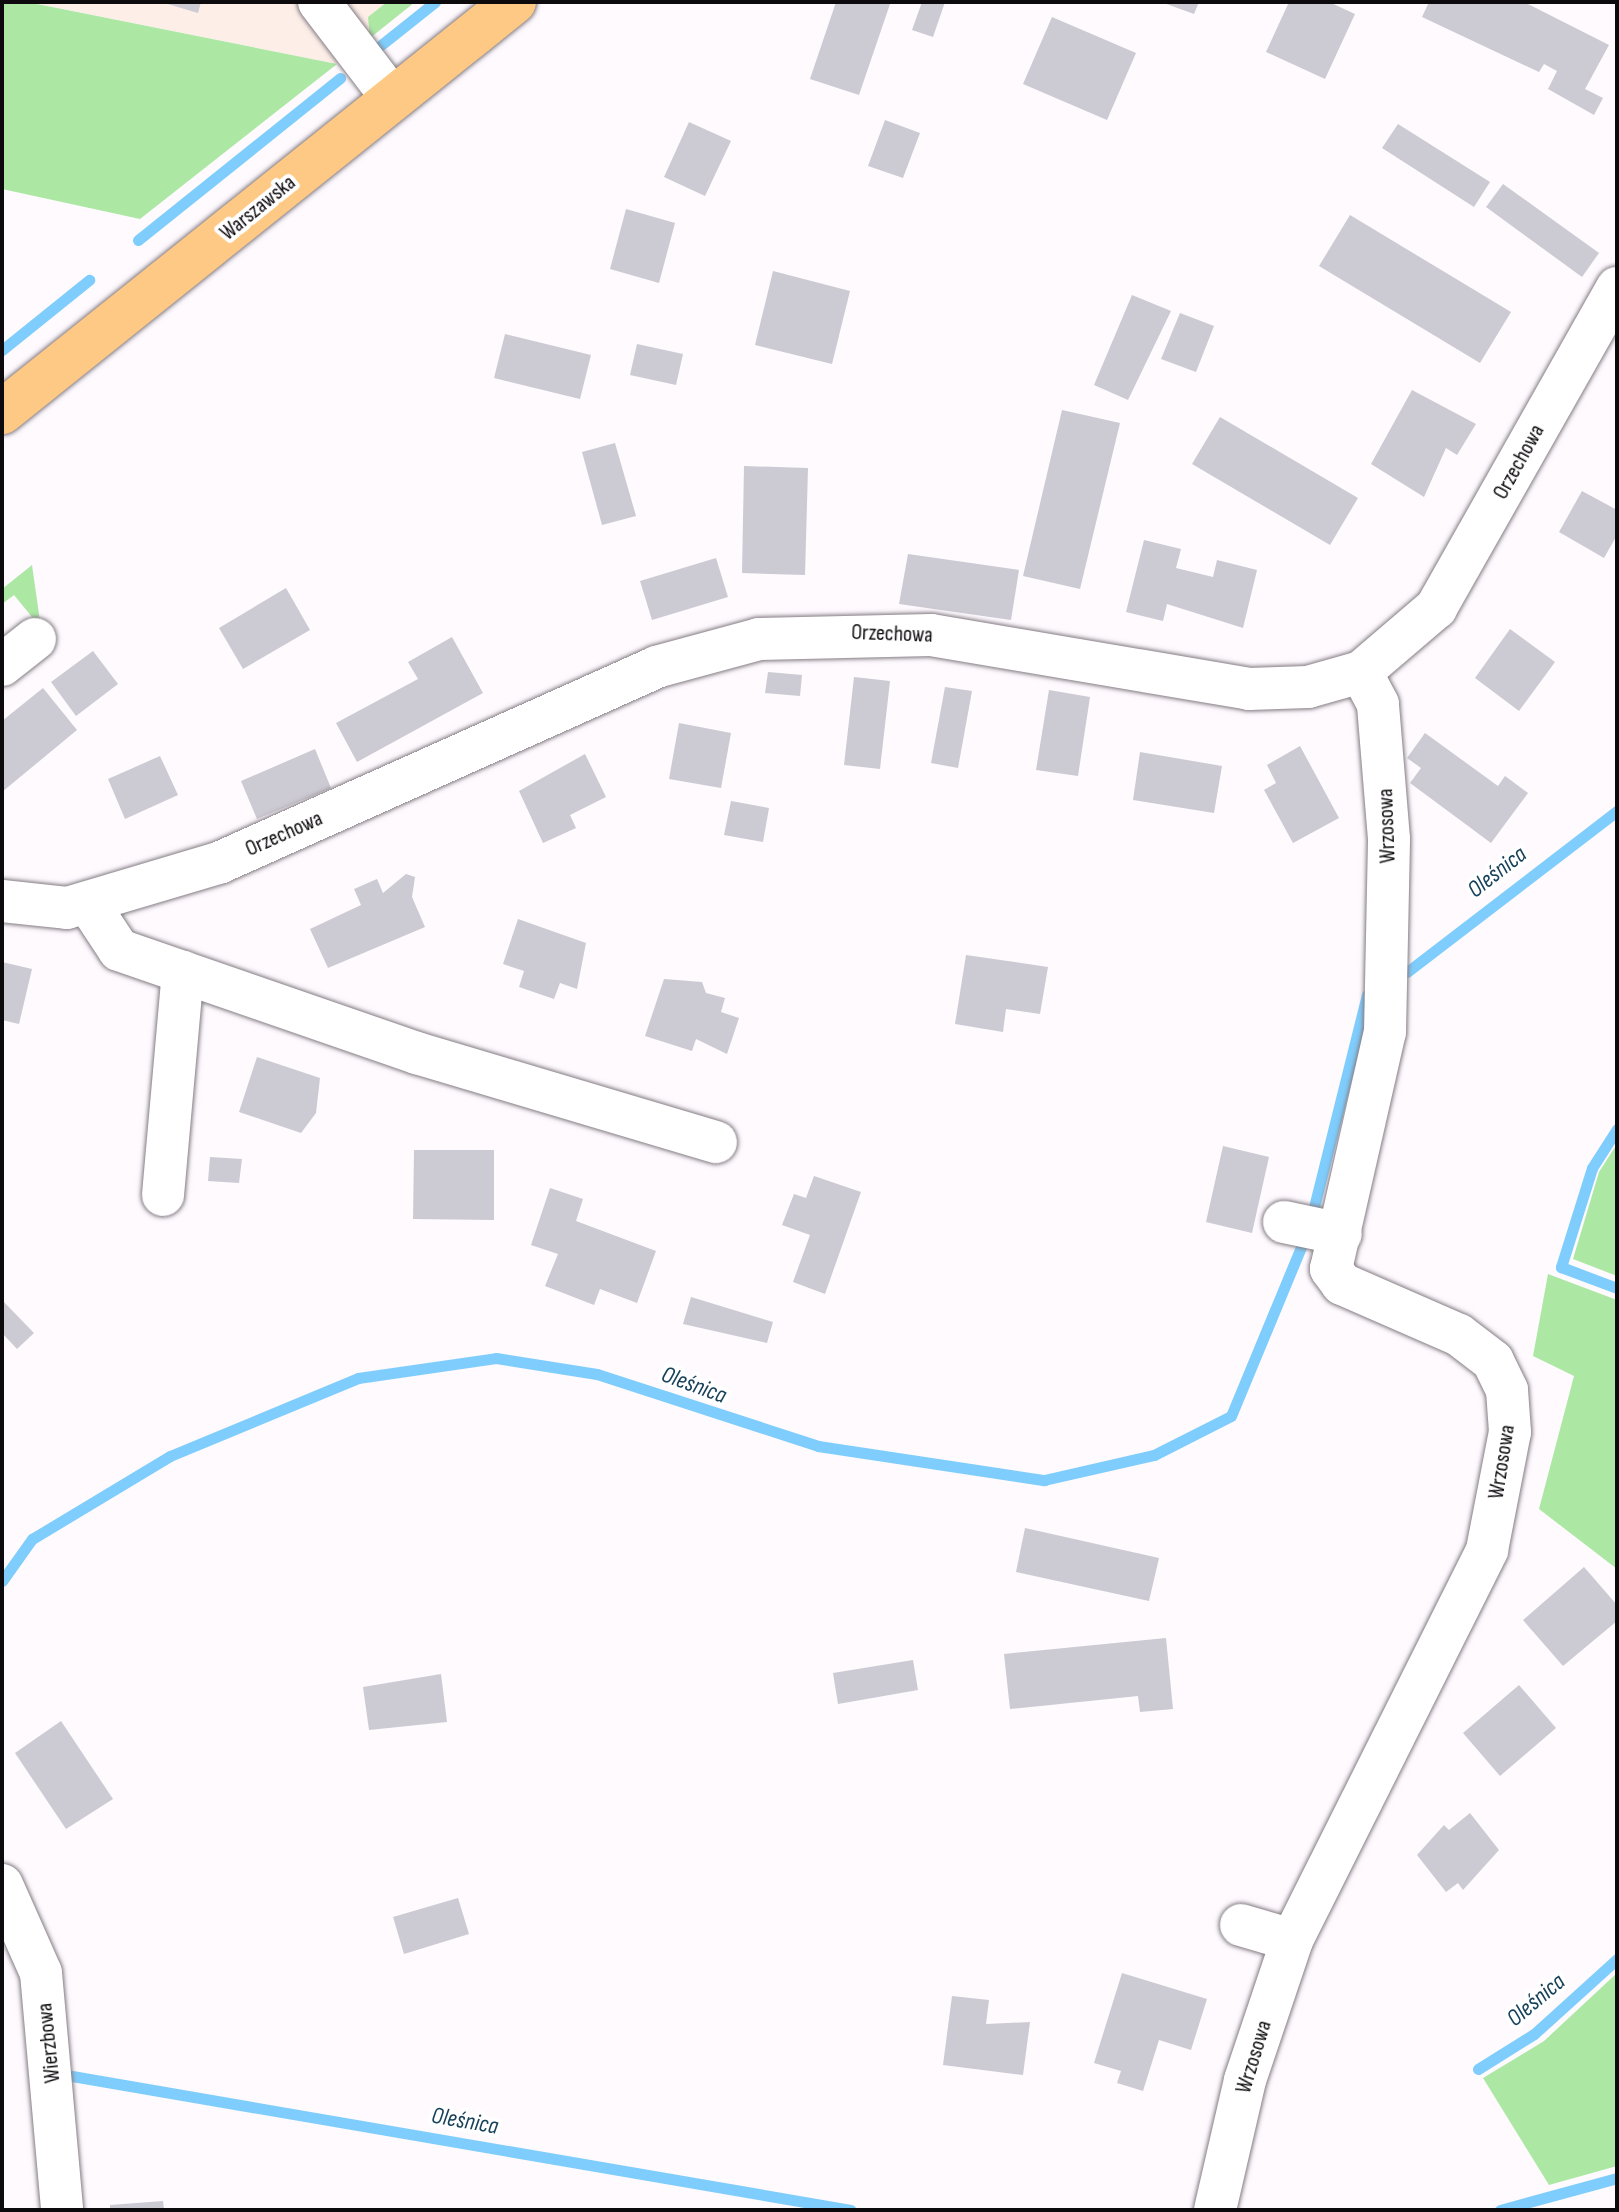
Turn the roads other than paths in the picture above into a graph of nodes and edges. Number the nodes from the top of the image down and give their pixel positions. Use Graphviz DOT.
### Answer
graph roads {
  1 [pos="319,2"];
  2 [pos="514,2"];
  3 [pos="393,99"];
  4 [pos="1617,288"];
  5 [pos="2,412"];
  6 [pos="35,639"];
  7 [pos="2,665"];
  8 [pos="1361,672"];
  9 [pos="2,901"];
  10 [pos="88,903"];
  11 [pos="183,972"];
  12 [pos="716,1142"];
  13 [pos="163,1195"];
  14 [pos="1284,1222"];
  15 [pos="1341,1234"];
  16 [pos="5,1898"];
  17 [pos="1241,1925"];
  18 [pos="1292,1940"];
  19 [pos="62,2210"];
  20 [pos="1215,2210"];
  1 -- 3 [label="street"];
  2 -- 3 [label="main road, Warszawska"];
  3 -- 5 [label="main road, Warszawska"];
  4 -- 8 [label="street, Orzechowa"];
  6 -- 7 [label="street"];
  8 -- 10 [label="street, Orzechowa"];
  8 -- 15 [label="street, Wrzosowa"];
  9 -- 10 [label="street, Orzechowa"];
  10 -- 11 [label="street"];
  11 -- 12 [label="street"];
  11 -- 13 [label="street"];
  14 -- 15 [label="street"];
  15 -- 18 [label="street, Wrzosowa"];
  16 -- 19 [label="street, Wierzbowa"];
  17 -- 18 [label="street"];
  18 -- 20 [label="street, Wrzosowa"];
}
